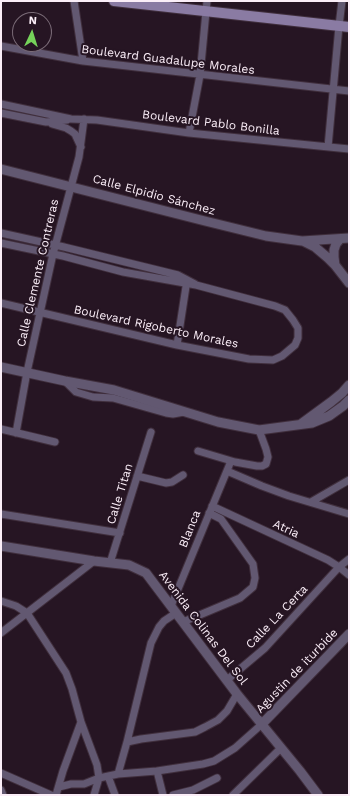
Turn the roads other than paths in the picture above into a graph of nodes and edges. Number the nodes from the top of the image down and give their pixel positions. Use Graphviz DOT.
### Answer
graph roads {
  1 [pos="74,1"];
  2 [pos="114,1"];
  3 [pos="342,1"];
  4 [pos="206,6"];
  5 [pos="338,26"];
  6 [pos="349,27"];
  7 [pos="1,46"];
  8 [pos="83,61"];
  9 [pos="200,75"];
  10 [pos="332,89"];
  11 [pos="349,91"];
  12 [pos="1,104"];
  13 [pos="1,113"];
  14 [pos="84,119"];
  15 [pos="71,120"];
  16 [pos="46,122"];
  17 [pos="189,133"];
  18 [pos="81,147"];
  19 [pos="328,147"];
  20 [pos="349,149"];
  21 [pos="1,169"];
  22 [pos="71,186"];
  23 [pos="1,233"];
  24 [pos="17,237"];
  25 [pos="345,239"];
  26 [pos="302,241"];
  27 [pos="1,243"];
  28 [pos="55,244"];
  29 [pos="16,246"];
  30 [pos="53,254"];
  31 [pos="335,265"];
  32 [pos="187,282"];
  33 [pos="349,283"];
  34 [pos="1,303"];
  35 [pos="40,312"];
  36 [pos="177,344"];
  37 [pos="1,367"];
  38 [pos="27,372"];
  39 [pos="349,384"];
  40 [pos="349,400"];
  41 [pos="301,424"];
  42 [pos="1,430"];
  43 [pos="259,430"];
  44 [pos="150,432"];
  45 [pos="16,433"];
  46 [pos="55,442"];
  47 [pos="198,451"];
  48 [pos="230,461"];
  49 [pos="227,471"];
  50 [pos="184,475"];
  51 [pos="137,476"];
  52 [pos="349,480"];
  53 [pos="311,502"];
  54 [pos="210,509"];
  55 [pos="1,514"];
  56 [pos="349,514"];
  57 [pos="120,533"];
  58 [pos="1,546"];
  59 [pos="349,559"];
  60 [pos="94,561"];
  61 [pos="110,563"];
  62 [pos="339,567"];
  63 [pos="349,575"];
  64 [pos="1,601"];
  65 [pos="174,610"];
  66 [pos="27,613"];
  67 [pos="183,622"];
  68 [pos="1,633"];
  69 [pos="349,634"];
  70 [pos="227,680"];
  71 [pos="237,694"];
  72 [pos="81,722"];
  73 [pos="262,724"];
  74 [pos="129,742"];
  75 [pos="281,748"];
  76 [pos="157,771"];
  77 [pos="1,773"];
  78 [pos="118,774"];
  79 [pos="108,776"];
  80 [pos="100,778"];
  81 [pos="217,778"];
  82 [pos="59,787"];
  83 [pos="1,790"];
  84 [pos="3,795"];
  85 [pos="51,795"];
  86 [pos="56,795"];
  87 [pos="94,795"];
  88 [pos="115,795"];
  89 [pos="163,795"];
  90 [pos="173,795"];
  91 [pos="234,795"];
  92 [pos="318,795"];
  1 -- 8 [label="street"];
  2 -- 4 [label="main road"];
  3 -- 5 [label="street"];
  4 -- 5 [label="main road"];
  4 -- 9 [label="street"];
  5 -- 6 [label="main road"];
  5 -- 10 [label="street"];
  7 -- 8 [label="street, Boulevard Guadalupe Morales"];
  8 -- 9 [label="street, Boulevard Guadalupe Morales"];
  9 -- 10 [label="street, Boulevard Guadalupe Morales"];
  9 -- 17 [label="street"];
  10 -- 11 [label="street, Boulevard Guadalupe Morales"];
  10 -- 19 [label="street"];
  12 -- 15 [label="street, Boulevard Pablo Bonilla"];
  13 -- 16 [label="street, Boulevard Pablo Bonilla"];
  14 -- 15 [label="street, Boulevard Pablo Bonilla"];
  14 -- 17 [label="street, Boulevard Pablo Bonilla"];
  14 -- 18 [label="street, Calle Clemente Contreras"];
  15 -- 16 [label="street, Boulevard Pablo Bonilla"];
  16 -- 18 [label="street"];
  17 -- 19 [label="street, Boulevard Pablo Bonilla"];
  18 -- 22 [label="street, Calle Clemente Contreras"];
  19 -- 20 [label="street, Boulevard Pablo Bonilla"];
  21 -- 22 [label="street, Calle Elpidio Sánchez"];
  22 -- 26 [label="street, Calle Elpidio Sánchez"];
  22 -- 28 [label="street, Calle Clemente Contreras"];
  23 -- 24 [label="street"];
  24 -- 28 [label="street"];
  24 -- 29 [label="street"];
  25 -- 26 [label="street"];
  25 -- 31 [label="street"];
  26 -- 31 [label="street"];
  27 -- 29 [label="street"];
  28 -- 30 [label="street, Calle Clemente Contreras"];
  28 -- 32 [label="street"];
  29 -- 30 [label="street"];
  30 -- 32 [label="street"];
  30 -- 35 [label="street, Calle Clemente Contreras"];
  31 -- 33 [label="street"];
  32 -- 36 [label="street"];
  32 -- 36 [label="street, Boulevard Rigoberto Morales"];
  34 -- 35 [label="street, Boulevard Rigoberto Morales"];
  35 -- 36 [label="street, Boulevard Rigoberto Morales"];
  35 -- 38 [label="street, Calle Clemente Contreras"];
  37 -- 38 [label="street"];
  38 -- 43 [label="street"];
  38 -- 45 [label="street, Calle Clemente Contreras"];
  39 -- 41 [label="street"];
  40 -- 41 [label="street"];
  41 -- 43 [label="street"];
  42 -- 45 [label="street"];
  43 -- 48 [label="street"];
  44 -- 51 [label="street, Calle Titan"];
  45 -- 46 [label="street"];
  47 -- 48 [label="street"];
  48 -- 49 [label="street, Blanca"];
  49 -- 53 [label="street"];
  49 -- 54 [label="street, Blanca"];
  50 -- 51 [label="street"];
  51 -- 57 [label="street, Calle Titan"];
  52 -- 53 [label="street"];
  53 -- 56 [label="street"];
  54 -- 62 [label="street, Atria"];
  54 -- 65 [label="street, Blanca"];
  54 -- 67 [label="street"];
  55 -- 57 [label="street"];
  57 -- 61 [label="street, Calle Titan"];
  58 -- 60 [label="street, Avenida Colinas Del Sol"];
  59 -- 62 [label="street"];
  60 -- 61 [label="street, Avenida Colinas Del Sol"];
  60 -- 66 [label="street"];
  61 -- 65 [label="street, Avenida Colinas Del Sol"];
  62 -- 63 [label="street, Atria"];
  62 -- 70 [label="street, Calle La Certa"];
  64 -- 66 [label="street"];
  65 -- 67 [label="street, Avenida Colinas Del Sol"];
  65 -- 74 [label="street"];
  66 -- 68 [label="street"];
  66 -- 72 [label="street"];
  67 -- 70 [label="street, Avenida Colinas Del Sol"];
  69 -- 73 [label="street, Agustin de iturbide"];
  70 -- 71 [label="street, Avenida Colinas Del Sol"];
  71 -- 73 [label="street, Avenida Colinas Del Sol"];
  71 -- 74 [label="street"];
  72 -- 80 [label="street"];
  72 -- 82 [label="street"];
  73 -- 75 [label="street, Avenida Colinas Del Sol"];
  73 -- 76 [label="street"];
  74 -- 78 [label="street"];
  75 -- 91 [label="street"];
  75 -- 92 [label="street, Avenida Colinas Del Sol"];
  76 -- 78 [label="street"];
  76 -- 89 [label="street"];
  77 -- 85 [label="street"];
  78 -- 79 [label="street"];
  79 -- 80 [label="street"];
  79 -- 88 [label="street"];
  80 -- 82 [label="street"];
  80 -- 87 [label="street"];
  81 -- 90 [label="street"];
  82 -- 86 [label="street"];
  83 -- 84 [label="street"];
}
